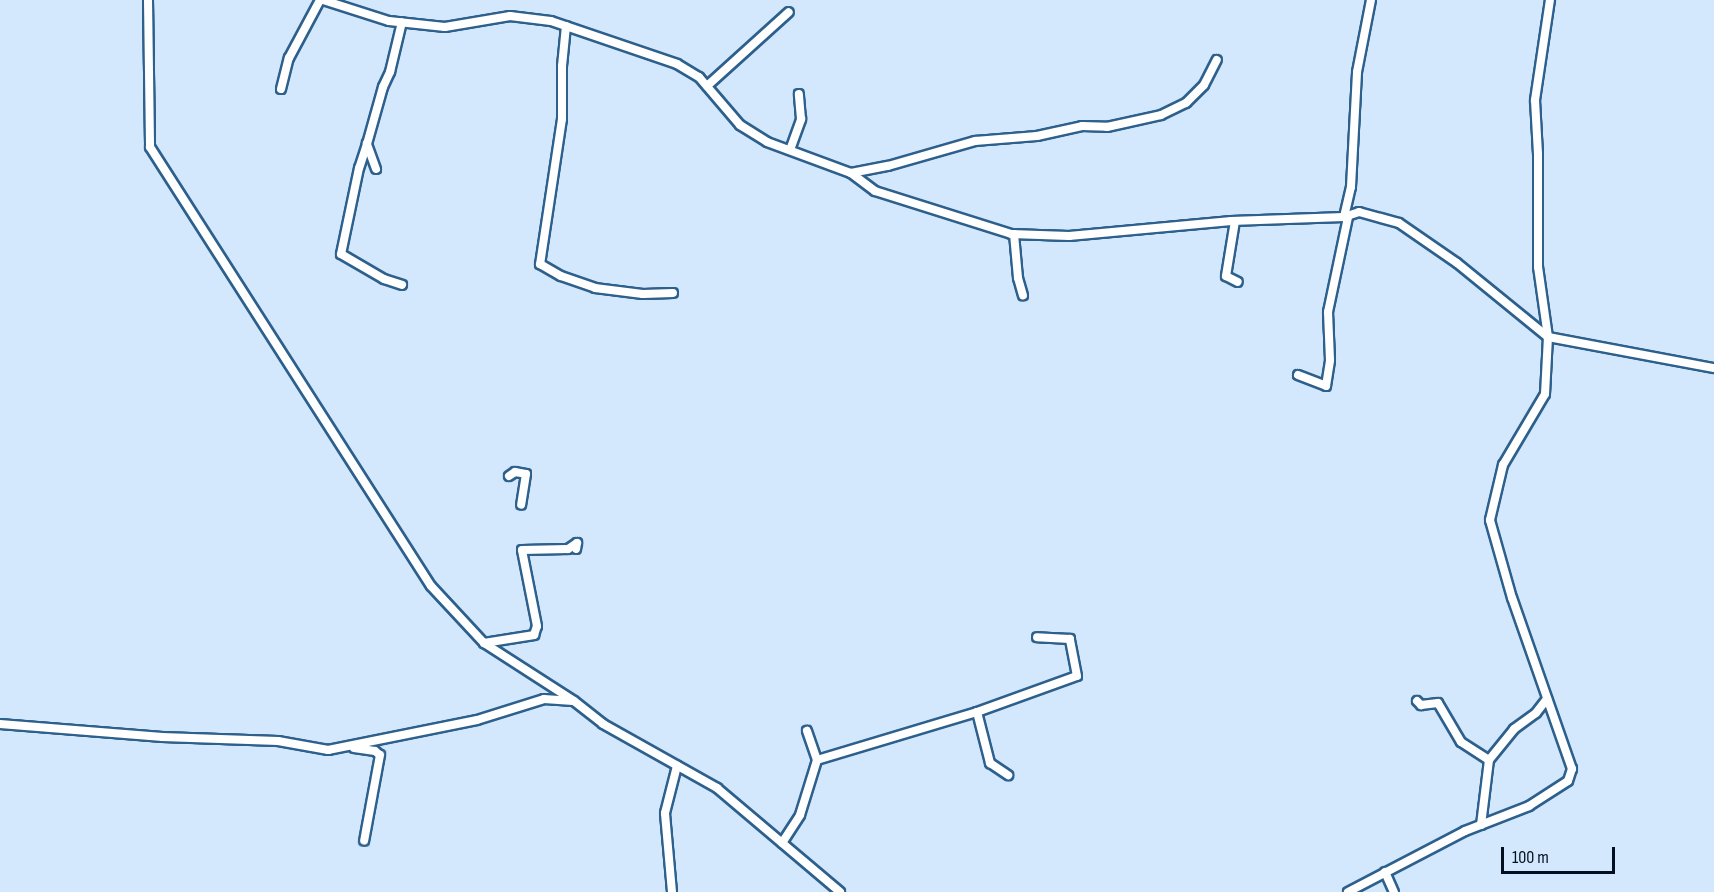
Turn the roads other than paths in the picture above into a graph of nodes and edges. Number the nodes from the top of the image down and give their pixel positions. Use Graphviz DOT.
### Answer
graph roads {
  1 [pos="148,0"];
  2 [pos="322,0"];
  3 [pos="1371,0"];
  4 [pos="1550,0"];
  5 [pos="789,12"];
  6 [pos="402,22"];
  7 [pos="566,26"];
  8 [pos="1217,60"];
  9 [pos="707,87"];
  10 [pos="281,89"];
  11 [pos="799,94"];
  12 [pos="367,144"];
  13 [pos="790,150"];
  14 [pos="376,169"];
  15 [pos="851,173"];
  16 [pos="1346,217"];
  17 [pos="1235,221"];
  18 [pos="1014,234"];
  19 [pos="1238,282"];
  20 [pos="402,285"];
  21 [pos="673,292"];
  22 [pos="1023,295"];
  23 [pos="1548,337"];
  24 [pos="1714,368"];
  25 [pos="1298,375"];
  26 [pos="509,476"];
  27 [pos="521,505"];
  28 [pos="576,549"];
  29 [pos="1037,638"];
  30 [pos="484,643"];
  31 [pos="1547,699"];
  32 [pos="574,701"];
  33 [pos="1417,701"];
  34 [pos="977,712"];
  35 [pos="0,724"];
  36 [pos="807,731"];
  37 [pos="328,750"];
  38 [pos="817,760"];
  39 [pos="1489,760"];
  40 [pos="677,766"];
  41 [pos="1008,775"];
  42 [pos="1480,825"];
  43 [pos="364,841"];
  44 [pos="782,843"];
  45 [pos="1385,873"];
  46 [pos="672,892"];
  47 [pos="840,892"];
  48 [pos="1348,892"];
  49 [pos="1394,892"];
  1 -- 30 [label="street"];
  2 -- 6 [label="street"];
  2 -- 10 [label="street"];
  3 -- 16 [label="street"];
  4 -- 23 [label="street"];
  5 -- 9 [label="street"];
  6 -- 7 [label="street"];
  6 -- 12 [label="street"];
  7 -- 9 [label="street"];
  7 -- 21 [label="street"];
  8 -- 15 [label="street"];
  9 -- 13 [label="street"];
  11 -- 13 [label="street"];
  12 -- 14 [label="street"];
  12 -- 20 [label="street"];
  13 -- 15 [label="street"];
  15 -- 18 [label="street"];
  16 -- 17 [label="street"];
  16 -- 23 [label="street"];
  16 -- 25 [label="street"];
  17 -- 18 [label="street"];
  17 -- 19 [label="street"];
  18 -- 22 [label="street"];
  23 -- 24 [label="street"];
  23 -- 31 [label="street"];
  26 -- 27 [label="street"];
  28 -- 30 [label="street"];
  29 -- 34 [label="street"];
  30 -- 32 [label="street"];
  31 -- 39 [label="street"];
  31 -- 42 [label="street"];
  32 -- 37 [label="street"];
  32 -- 40 [label="street"];
  33 -- 39 [label="street"];
  34 -- 38 [label="street"];
  34 -- 41 [label="street"];
  35 -- 37 [label="street"];
  36 -- 38 [label="street"];
  37 -- 43 [label="street"];
  38 -- 44 [label="street"];
  39 -- 42 [label="street"];
  40 -- 44 [label="street"];
  40 -- 46 [label="street"];
  42 -- 45 [label="street"];
  44 -- 47 [label="street"];
  45 -- 48 [label="street"];
  45 -- 49 [label="street"];
}
